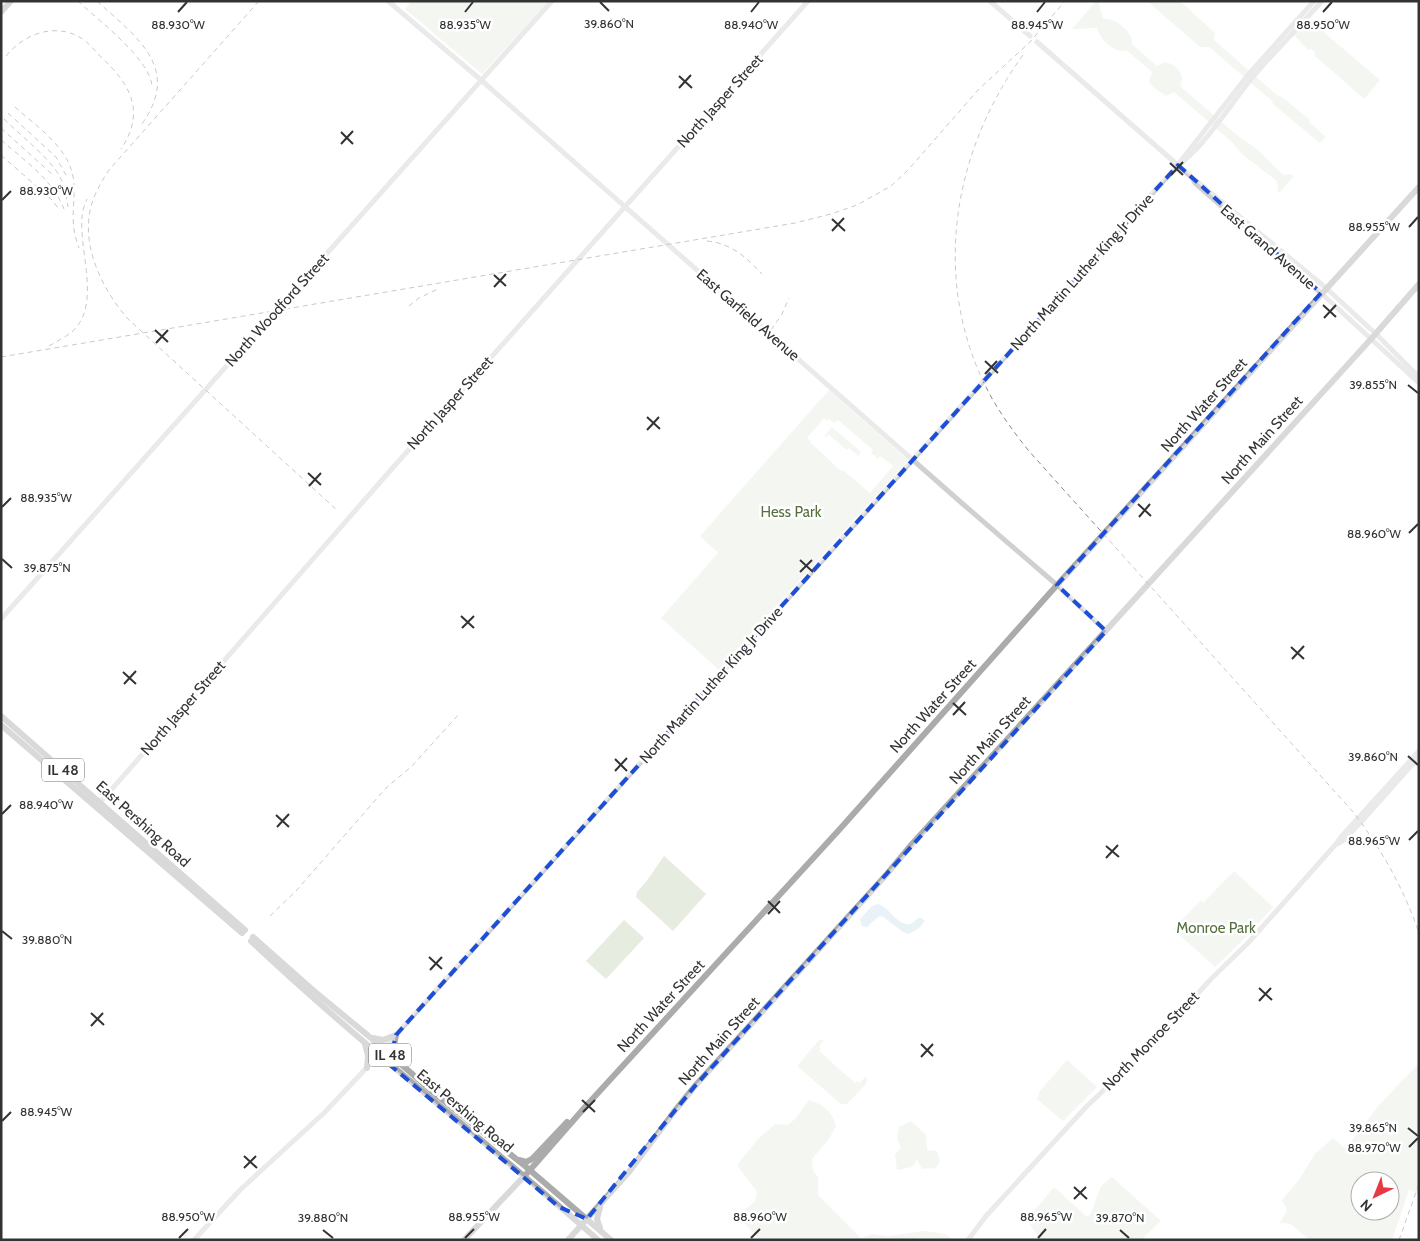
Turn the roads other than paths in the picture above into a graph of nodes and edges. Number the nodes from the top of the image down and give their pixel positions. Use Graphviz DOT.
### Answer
graph roads {
  1 [pos="11,1"];
  2 [pos="388,1"];
  3 [pos="552,1"];
  4 [pos="808,1"];
  5 [pos="990,1"];
  6 [pos="1314,1"];
  7 [pos="1322,1"];
  8 [pos="1,12"];
  9 [pos="1030,36"];
  10 [pos="1282,41"];
  11 [pos="1037,42"];
  12 [pos="481,80"];
  13 [pos="1178,165"];
  14 [pos="1419,187"];
  15 [pos="625,207"];
  16 [pos="1419,284"];
  17 [pos="1324,291"];
  18 [pos="1374,336"];
  19 [pos="1419,377"];
  20 [pos="1419,383"];
  21 [pos="913,460"];
  22 [pos="1057,584"];
  23 [pos="1,619"];
  24 [pos="1106,631"];
  25 [pos="1,716"];
  26 [pos="1,725"];
  27 [pos="1419,751"];
  28 [pos="1419,757"];
  29 [pos="98,805"];
  30 [pos="1336,844"];
  31 [pos="244,932"];
  32 [pos="396,1035"];
  33 [pos="371,1038"];
  34 [pos="364,1043"];
  35 [pos="383,1049"];
  36 [pos="378,1055"];
  37 [pos="397,1061"];
  38 [pos="367,1068"];
  39 [pos="586,1106"];
  40 [pos="517,1160"];
  41 [pos="508,1164"];
  42 [pos="530,1170"];
  43 [pos="524,1176"];
  44 [pos="512,1189"];
  45 [pos="601,1204"];
  46 [pos="559,1207"];
  47 [pos="587,1219"];
  48 [pos="581,1225"];
  49 [pos="602,1232"];
  50 [pos="591,1234"];
  51 [pos="569,1239"];
  52 [pos="194,1240"];
  53 [pos="464,1240"];
  54 [pos="598,1240"];
  55 [pos="611,1240"];
  56 [pos="968,1240"];
  1 -- 8 [label="main road"];
  2 -- 12 [label="street, East Garfield Avenue"];
  3 -- 12 [label="street, North Woodford Street"];
  4 -- 15 [label="street, North Jasper Street"];
  5 -- 9 [label="street"];
  6 -- 10 [label="street, North Martin Luther King Jr Drive"];
  7 -- 10 [label="street, North Martin Luther King Jr Drive"];
  10 -- 13 [label="street, North Martin Luther King Jr Drive"];
  11 -- 13 [label="street, East Grand Avenue"];
  12 -- 15 [label="street, East Garfield Avenue"];
  12 -- 23 [label="street, North Woodford Street"];
  13 -- 17 [label="street, East Grand Avenue"];
  13 -- 21 [label="street, North Martin Luther King Jr Drive"];
  14 -- 17 [label="main road, North Water Street"];
  15 -- 21 [label="street, East Garfield Avenue"];
  15 -- 29 [label="street, North Jasper Street"];
  16 -- 18 [label="main road, North Main Street"];
  17 -- 18 [label="street, East Grand Avenue"];
  17 -- 22 [label="main road, North Water Street"];
  18 -- 19 [label="street"];
  18 -- 20 [label="street"];
  18 -- 24 [label="main road, North Main Street"];
  21 -- 22 [label="street, East Garfield Avenue"];
  21 -- 32 [label="street, North Martin Luther King Jr Drive"];
  22 -- 24 [label="street, East Garfield Avenue"];
  22 -- 39 [label="main road, North Water Street"];
  24 -- 45 [label="main road, North Main Street"];
  25 -- 29 [label="main road, East Pershing Road / IL 48"];
  26 -- 29 [label="main road, East Pershing Road / IL 48"];
  27 -- 30 [label="street, North Monroe Street"];
  28 -- 30 [label="street, North Monroe Street"];
  29 -- 31 [label="main road, East Pershing Road / IL 48"];
  30 -- 56 [label="street, North Monroe Street"];
  32 -- 33 [label="main road"];
  32 -- 35 [label="street, North Martin Luther King Jr Drive"];
  32 -- 37 [label="main road"];
  33 -- 34 [label="main road, East Pershing Road / IL 48"];
  33 -- 35 [label="main road, IL 48"];
  34 -- 36 [label="main road, East Pershing Road / IL 48"];
  34 -- 38 [label="main road"];
  35 -- 36 [label="street, North Martin Luther King Jr Drive"];
  35 -- 37 [label="main road, IL 48"];
  36 -- 38 [label="street, North Martin Luther King Jr Drive"];
  36 -- 41 [label="main road, East Pershing Road / IL 48"];
  37 -- 40 [label="main road, IL 48"];
  38 -- 52 [label="street, North Martin Luther King Jr Drive"];
  39 -- 40 [label="main road"];
  39 -- 42 [label="main road, North Water Street"];
  40 -- 42 [label="main road, IL 48"];
  41 -- 43 [label="main road, East Pershing Road / IL 48"];
  41 -- 44 [label="main road"];
  42 -- 43 [label="main road, North Water Street"];
  42 -- 47 [label="main road, IL 48"];
  43 -- 44 [label="main road, North Water Street"];
  43 -- 46 [label="main road, East Pershing Road / IL 48"];
  44 -- 53 [label="main road, North Water Street"];
  45 -- 47 [label="main road, North Main Street"];
  45 -- 49 [label="main road"];
  46 -- 47 [label="main road"];
  46 -- 48 [label="main road, East Pershing Road / IL 48"];
  47 -- 48 [label="main road, North Main Street"];
  47 -- 49 [label="main road, IL 48"];
  48 -- 50 [label="main road, East Pershing Road / IL 48"];
  48 -- 51 [label="main road, North Main Street"];
  49 -- 55 [label="main road, IL 48"];
  50 -- 51 [label="main road"];
  50 -- 54 [label="main road, East Pershing Road / IL 48"];
}
